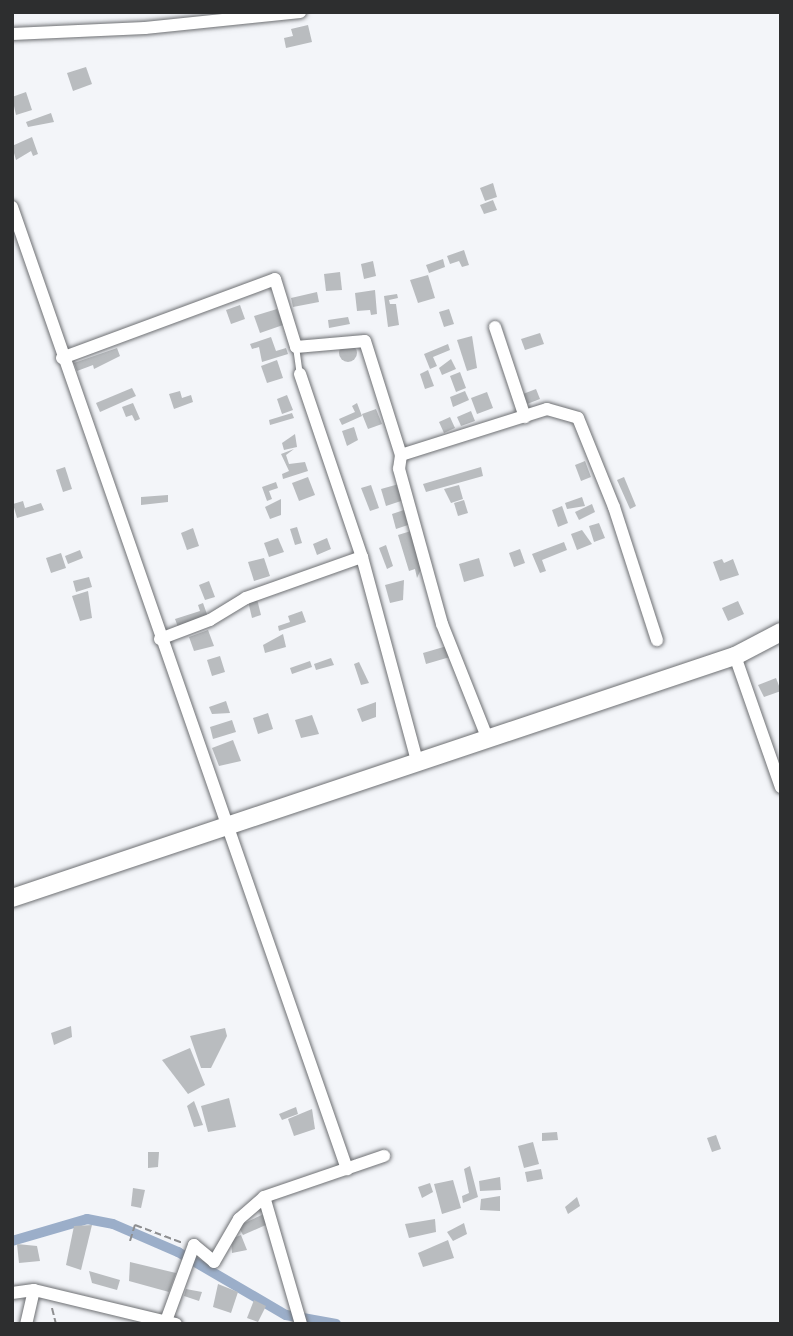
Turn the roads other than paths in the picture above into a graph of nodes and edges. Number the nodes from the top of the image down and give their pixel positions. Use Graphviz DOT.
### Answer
graph roads {
  1 [pos="300,12"];
  2 [pos="12,34"];
  3 [pos="12,207"];
  4 [pos="495,327"];
  5 [pos="296,347"];
  6 [pos="62,358"];
  7 [pos="300,374"];
  8 [pos="525,416"];
  9 [pos="401,455"];
  10 [pos="362,557"];
  11 [pos="781,632"];
  12 [pos="160,639"];
  13 [pos="657,640"];
  14 [pos="735,656"];
  15 [pos="487,737"];
  16 [pos="417,761"];
  17 [pos="781,787"];
  18 [pos="226,825"];
  19 [pos="12,898"];
  20 [pos="384,1156"];
  21 [pos="347,1169"];
  22 [pos="264,1198"];
  23 [pos="34,1290"];
  24 [pos="12,1293"];
  25 [pos="171,1322"];
  26 [pos="26,1324"];
  27 [pos="301,1324"];
  1 -- 2 [label="street"];
  3 -- 6 [label="street"];
  4 -- 8 [label="street"];
  5 -- 6 [label="street"];
  5 -- 7 [label="lane"];
  5 -- 9 [label="street"];
  6 -- 12 [label="street"];
  7 -- 10 [label="street"];
  8 -- 9 [label="street"];
  8 -- 13 [label="street"];
  9 -- 15 [label="street"];
  10 -- 12 [label="street"];
  10 -- 16 [label="street"];
  11 -- 14 [label="street"];
  12 -- 18 [label="street"];
  14 -- 15 [label="street"];
  14 -- 17 [label="street"];
  15 -- 16 [label="street"];
  16 -- 18 [label="street"];
  18 -- 19 [label="street"];
  18 -- 21 [label="street"];
  20 -- 21 [label="street"];
  21 -- 22 [label="street"];
  22 -- 25 [label="street"];
  22 -- 27 [label="street"];
  23 -- 24 [label="street"];
  23 -- 25 [label="street"];
  23 -- 26 [label="street"];
}
